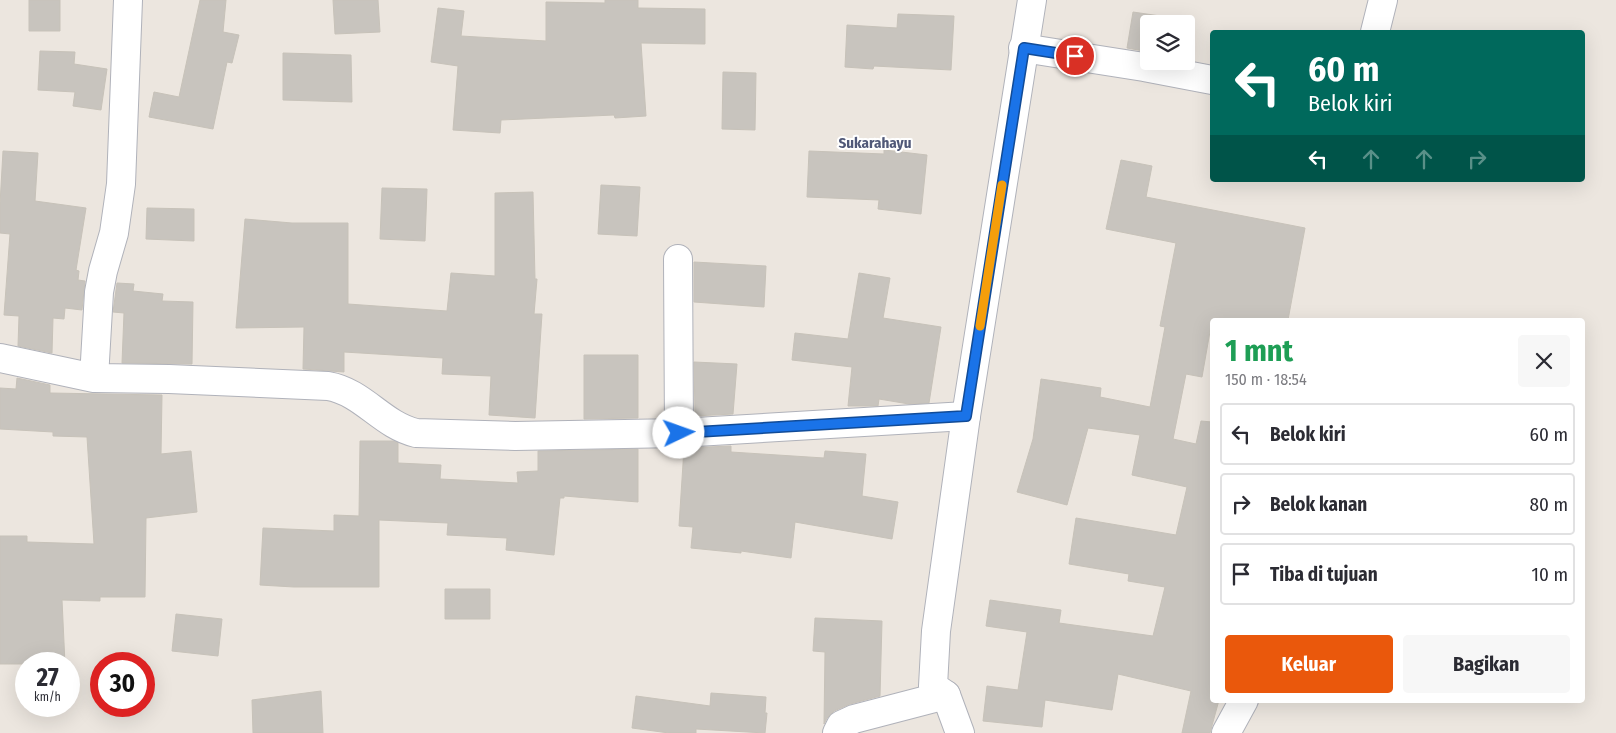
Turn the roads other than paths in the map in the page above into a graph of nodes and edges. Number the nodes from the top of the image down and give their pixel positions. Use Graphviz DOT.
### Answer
graph roads {
  1 [pos="128,0"];
  2 [pos="1032,0"];
  3 [pos="1383,0"];
  4 [pos="1376,30"];
  5 [pos="1024,48"];
  6 [pos="1210,80"];
  7 [pos="678,259"];
  8 [pos="0,358"];
  9 [pos="94,378"];
  10 [pos="966,416"];
  11 [pos="679,433"];
  12 [pos="946,695"];
  13 [pos="1242,703"];
  14 [pos="837,733"];
  15 [pos="960,733"];
  16 [pos="1226,733"];
  1 -- 9 [label="street"];
  2 -- 5 [label="street"];
  3 -- 4 [label="street"];
  5 -- 6 [label="street"];
  5 -- 10 [label="street"];
  7 -- 11 [label="street"];
  8 -- 9 [label="street"];
  9 -- 11 [label="street"];
  10 -- 11 [label="street"];
  10 -- 12 [label="street"];
  12 -- 14 [label="street"];
  12 -- 15 [label="street"];
  13 -- 16 [label="street"];
}
